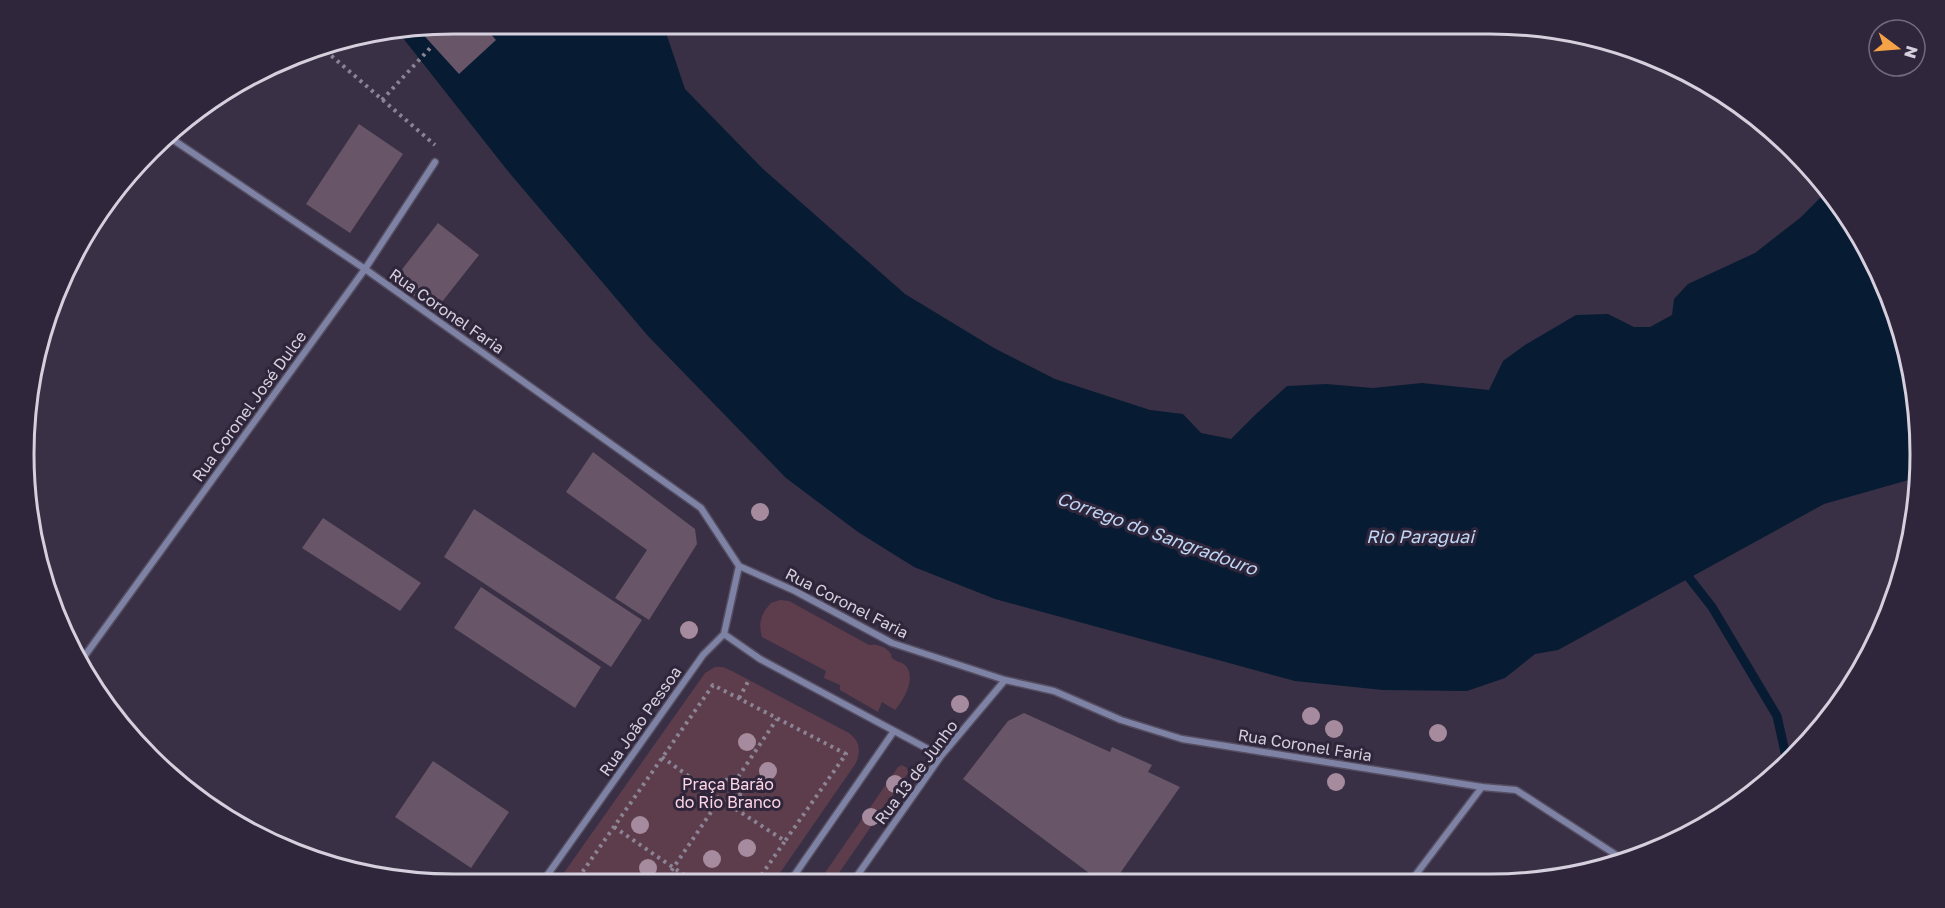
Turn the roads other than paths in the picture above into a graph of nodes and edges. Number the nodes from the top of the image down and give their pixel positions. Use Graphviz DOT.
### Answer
graph roads {
  1 [pos="175,141"];
  2 [pos="435,162"];
  3 [pos="365,269"];
  4 [pos="740,566"];
  5 [pos="724,633"];
  6 [pos="86,654"];
  7 [pos="1005,680"];
  8 [pos="894,731"];
  9 [pos="941,756"];
  10 [pos="1482,787"];
  11 [pos="1615,854"];
  12 [pos="548,874"];
  13 [pos="795,874"];
  14 [pos="858,874"];
  15 [pos="1416,874"];
  1 -- 3 [label="street, Rua Coronel Faria"];
  2 -- 3 [label="street, Rua Coronel José Dulce"];
  3 -- 4 [label="street, Rua Coronel Faria"];
  3 -- 6 [label="street, Rua Coronel José Dulce"];
  4 -- 5 [label="street, Rua João Pessoa"];
  4 -- 7 [label="street, Rua Coronel Faria"];
  5 -- 8 [label="street"];
  5 -- 12 [label="street, Rua João Pessoa"];
  7 -- 9 [label="street, Rua 13 de Junho"];
  7 -- 10 [label="street, Rua Coronel Faria"];
  8 -- 9 [label="street"];
  8 -- 13 [label="street"];
  9 -- 14 [label="street, Rua 13 de Junho"];
  10 -- 11 [label="street, Rua Coronel Faria"];
  10 -- 15 [label="street"];
}
